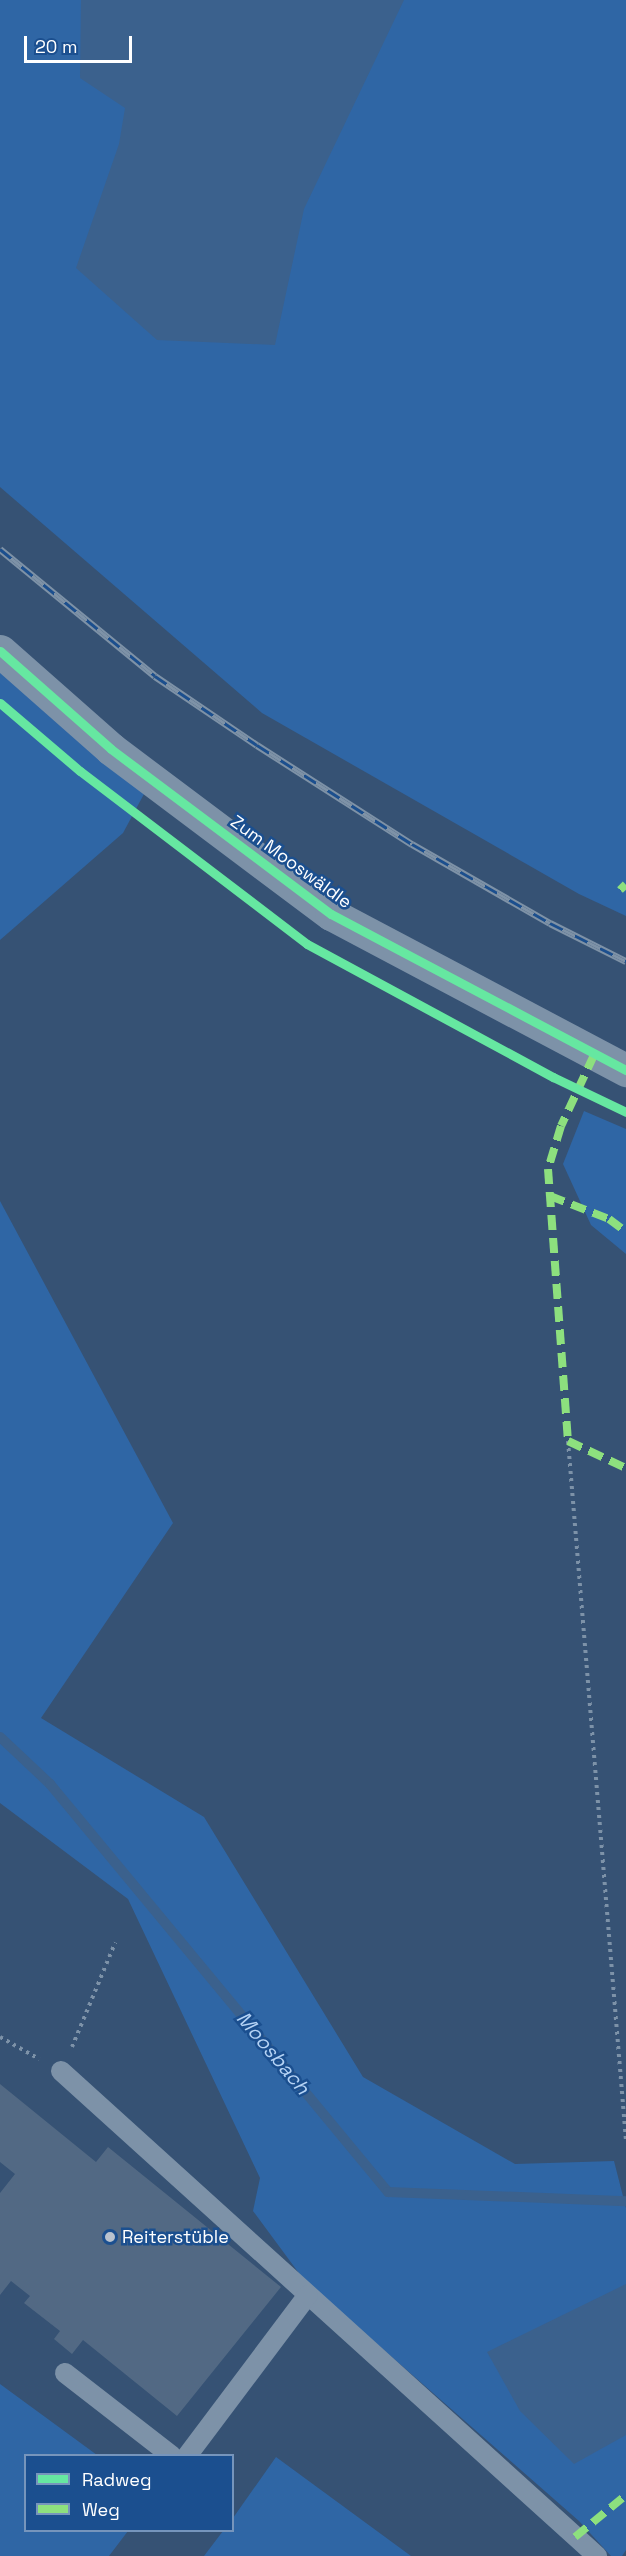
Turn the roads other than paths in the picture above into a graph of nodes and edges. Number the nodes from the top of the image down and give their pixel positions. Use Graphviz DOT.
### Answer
graph roads {
  1 [pos="0,651"];
  2 [pos="626,1070"];
  3 [pos="62,2072"];
  4 [pos="308,2295"];
  5 [pos="65,2373"];
  6 [pos="169,2454"];
  7 [pos="189,2454"];
  8 [pos="597,2556"];
  1 -- 2 [label="street, Zum Mooswäldle"];
  3 -- 4 [label="lane"];
  4 -- 7 [label="lane"];
  4 -- 8 [label="lane"];
  5 -- 6 [label="lane"];
}
